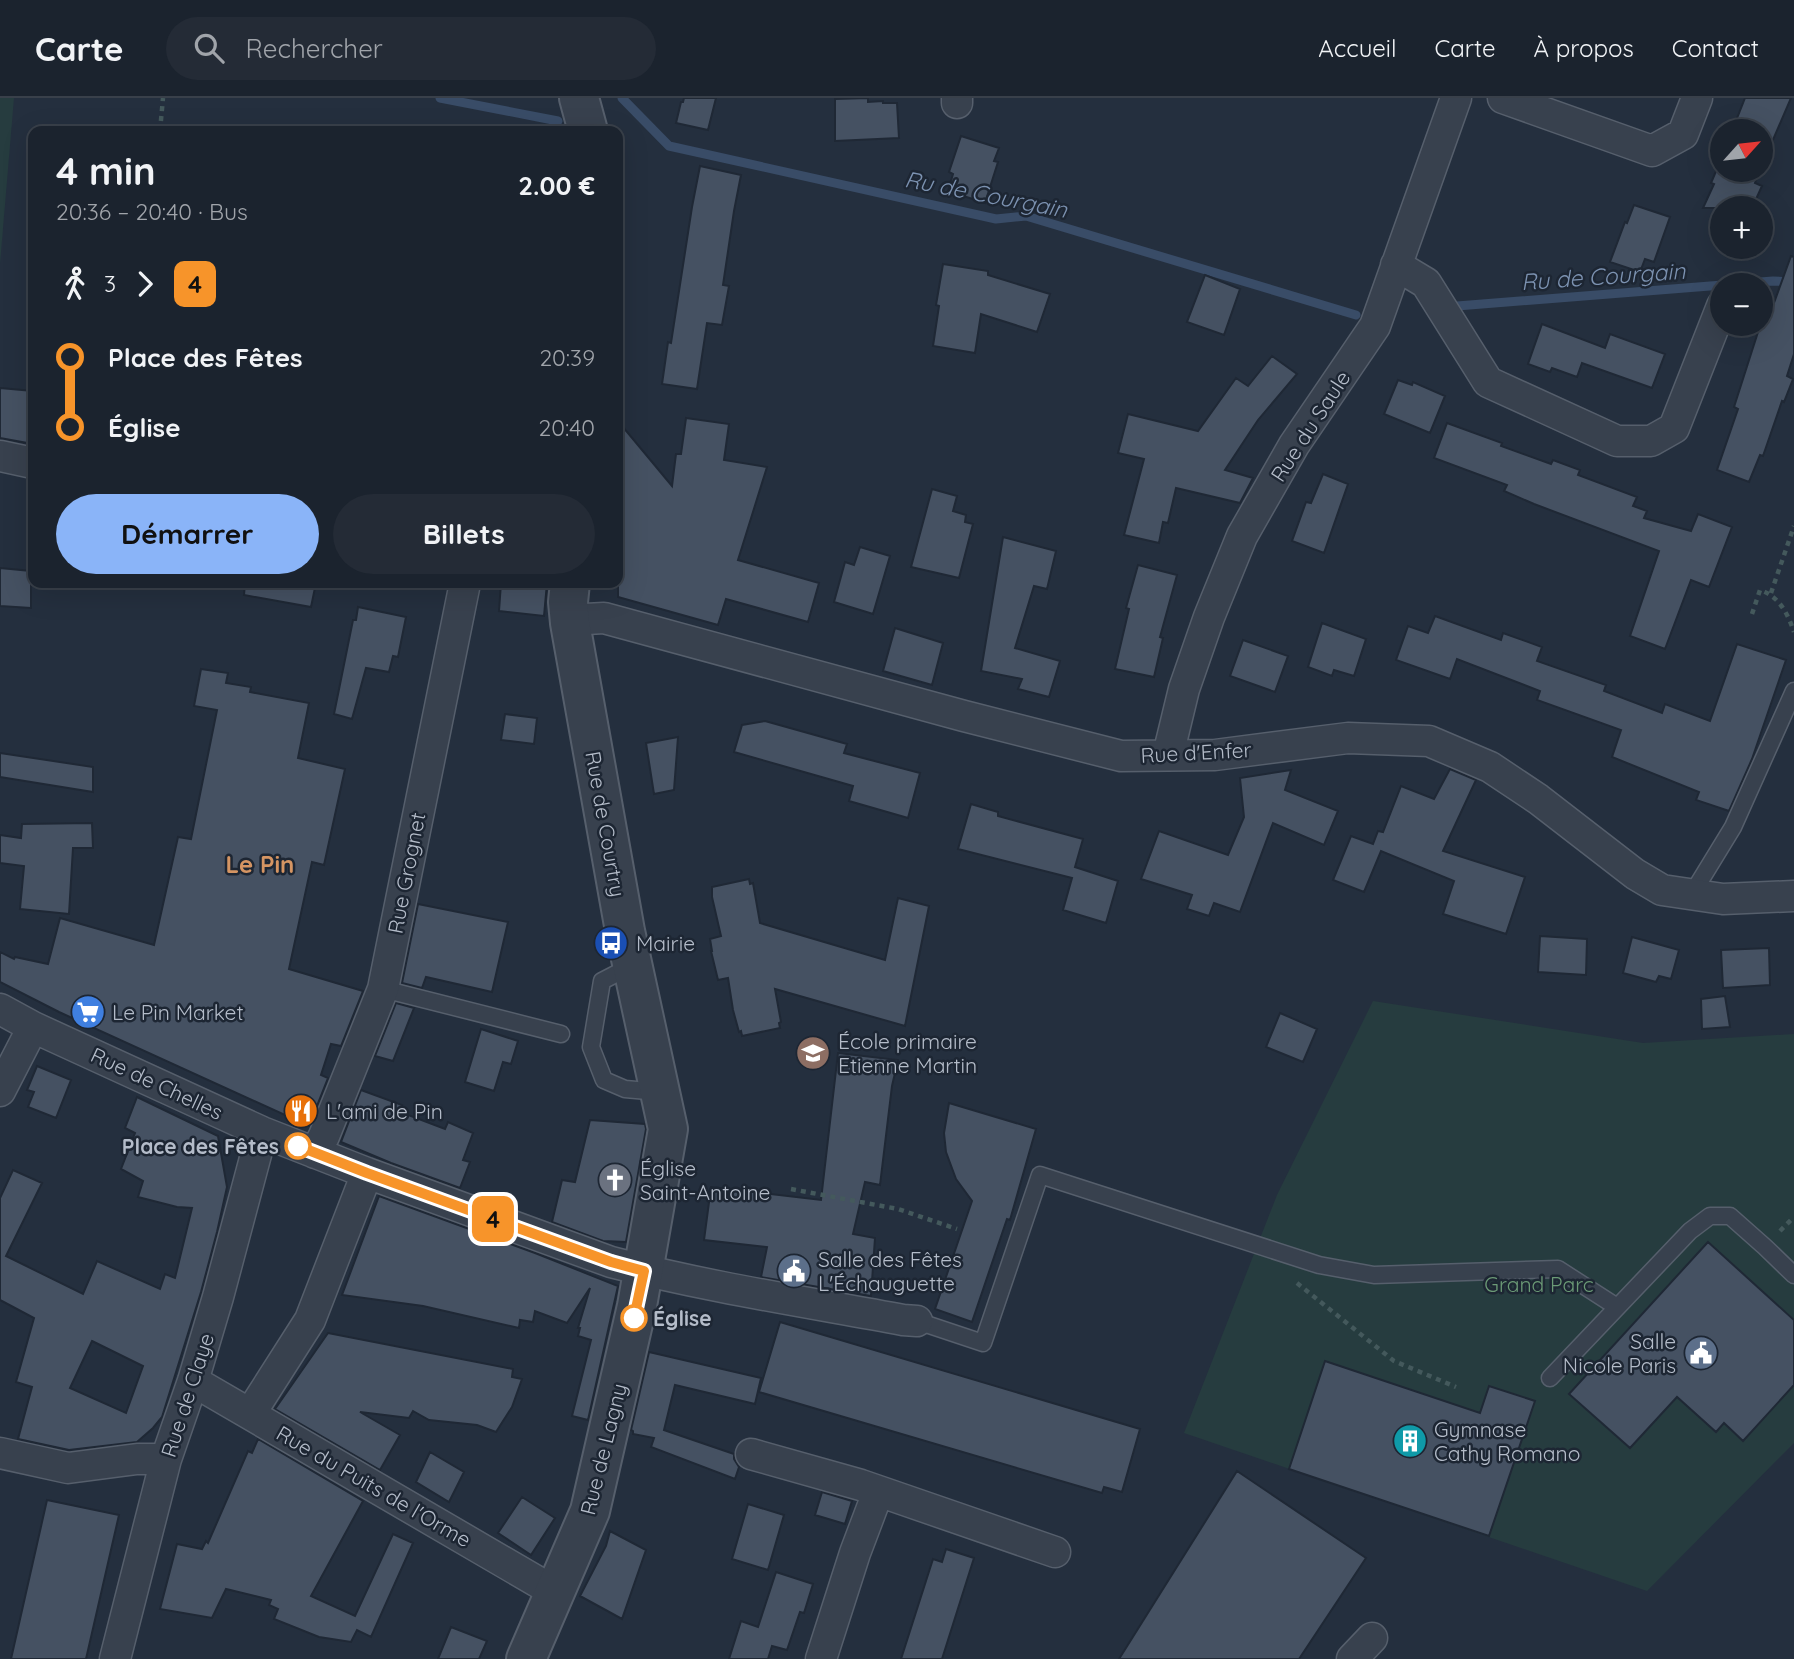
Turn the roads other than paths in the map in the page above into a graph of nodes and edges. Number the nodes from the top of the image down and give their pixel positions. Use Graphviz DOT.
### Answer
graph roads {
  1 [pos="579,98"];
  2 [pos="1456,98"];
  3 [pos="1503,98"];
  4 [pos="1697,98"];
  5 [pos="587,126"];
  6 [pos="1396,265"];
  7 [pos="1710,336"];
  8 [pos="0,456"];
  9 [pos="28,462"];
  10 [pos="464,588"];
  11 [pos="569,588"];
  12 [pos="570,623"];
  13 [pos="1794,691"];
  14 [pos="1168,755"];
  15 [pos="1692,894"];
  16 [pos="1794,896"];
  17 [pos="633,965"];
  18 [pos="383,989"];
  19 [pos="0,1009"];
  20 [pos="33,1027"];
  21 [pos="561,1034"];
  22 [pos="0,1091"];
  23 [pos="661,1092"];
  24 [pos="262,1132"];
  25 [pos="315,1153"];
  26 [pos="367,1173"];
  27 [pos="644,1271"];
  28 [pos="1794,1275"];
  29 [pos="1617,1307"];
  30 [pos="917,1321"];
  31 [pos="1550,1378"];
  32 [pos="193,1381"];
  33 [pos="250,1414"];
  34 [pos="0,1453"];
  35 [pos="751,1454"];
  36 [pos="166,1459"];
  37 [pos="878,1492"];
  38 [pos="1055,1552"];
  39 [pos="555,1592"];
  40 [pos="115,1659"];
  41 [pos="526,1659"];
  42 [pos="821,1659"];
  1 -- 5 [label="street"];
  2 -- 6 [label="street, Rue du Saule"];
  3 -- 4 [label="street"];
  6 -- 7 [label="street"];
  6 -- 14 [label="street, Rue du Saule"];
  8 -- 9 [label="street"];
  10 -- 18 [label="street, Rue Grognet"];
  11 -- 12 [label="street, Rue de Courtry"];
  12 -- 14 [label="street, Rue d'Enfer"];
  12 -- 17 [label="street, Rue de Courtry"];
  13 -- 15 [label="lane"];
  14 -- 15 [label="street, Rue d'Enfer"];
  15 -- 16 [label="street, Rue d'Enfer"];
  17 -- 23 [label="street, Rue de Courtry"];
  17 -- 23 [label="lane"];
  18 -- 21 [label="lane"];
  18 -- 25 [label="street, Rue Grognet"];
  19 -- 20 [label="street, Rue de Chelles"];
  20 -- 22 [label="street"];
  20 -- 24 [label="street, Rue de Chelles"];
  23 -- 27 [label="street, Rue de Courtry"];
  24 -- 25 [label="street, Rue de Chelles"];
  24 -- 32 [label="street, Rue de Claye"];
  25 -- 26 [label="street, Rue de Chelles"];
  26 -- 27 [label="street, Rue de Chelles"];
  26 -- 33 [label="street"];
  27 -- 30 [label="street, Rue de Chelles"];
  27 -- 39 [label="street, Rue de Lagny"];
  28 -- 29 [label="lane"];
  29 -- 30 [label="lane"];
  29 -- 31 [label="lane"];
  32 -- 33 [label="street, Rue du Puits de l'Orme"];
  32 -- 36 [label="street, Rue de Claye"];
  33 -- 39 [label="street, Rue du Puits de l'Orme"];
  34 -- 36 [label="street"];
  35 -- 37 [label="street"];
  36 -- 40 [label="street, Rue de Claye"];
  37 -- 38 [label="street"];
  37 -- 42 [label="street"];
  39 -- 41 [label="street, Rue de Lagny"];
}
